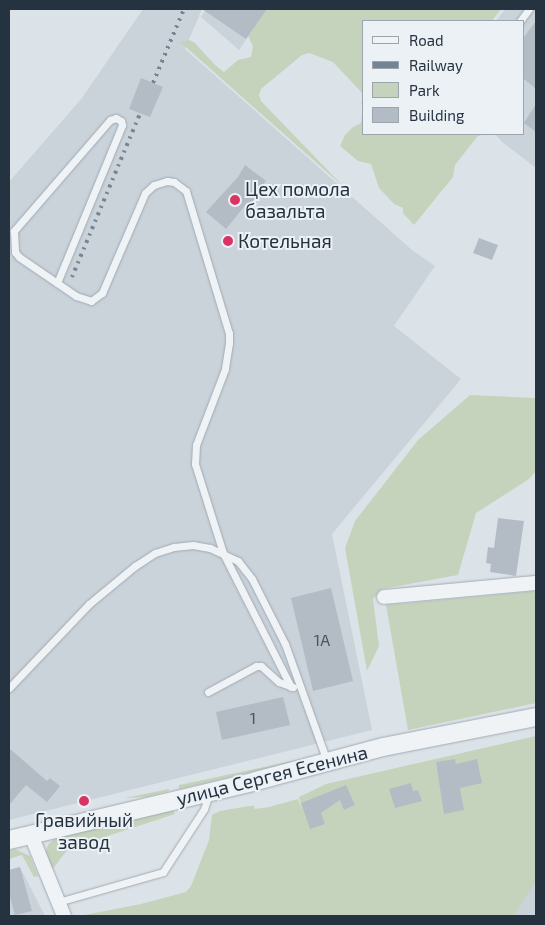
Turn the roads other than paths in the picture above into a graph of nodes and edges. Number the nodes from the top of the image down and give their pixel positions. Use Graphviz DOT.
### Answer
graph roads {
  1 [pos="530,9"];
  2 [pos="521,20"];
  3 [pos="57,283"];
  4 [pos="223,553"];
  5 [pos="536,583"];
  6 [pos="384,597"];
  7 [pos="291,687"];
  8 [pos="9,688"];
  9 [pos="301,688"];
  10 [pos="208,692"];
  11 [pos="536,716"];
  12 [pos="327,761"];
  13 [pos="210,792"];
  14 [pos="31,835"];
  15 [pos="9,840"];
  16 [pos="58,902"];
  17 [pos="64,916"];
  1 -- 2 [label="lane"];
  3 -- 3 [label="lane"];
  3 -- 4 [label="lane"];
  4 -- 7 [label="lane"];
  4 -- 8 [label="lane"];
  4 -- 9 [label="lane"];
  5 -- 6 [label="street"];
  7 -- 9 [label="lane"];
  7 -- 10 [label="lane"];
  9 -- 12 [label="lane"];
  11 -- 12 [label="street, улица Сергея Есенина"];
  12 -- 13 [label="street, улица Сергея Есенина"];
  13 -- 14 [label="street, улица Сергея Есенина"];
  13 -- 16 [label="lane"];
  14 -- 15 [label="street, улица Сергея Есенина"];
  14 -- 16 [label="street"];
  16 -- 17 [label="street"];
}
